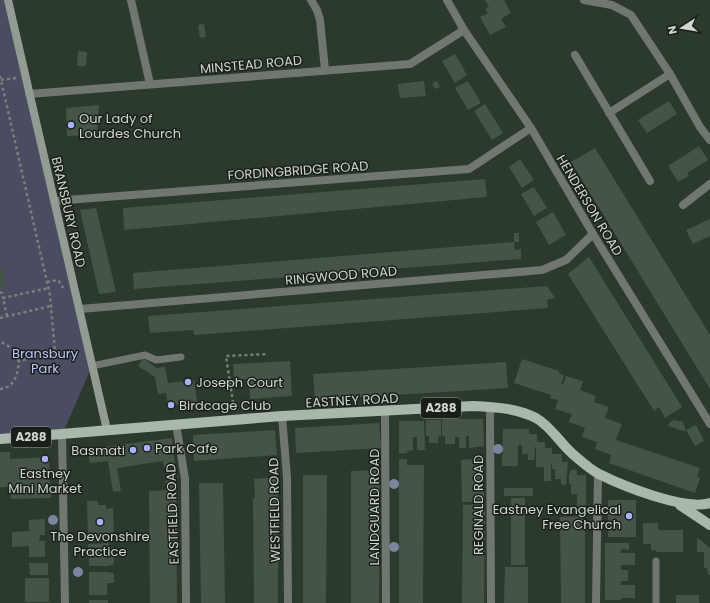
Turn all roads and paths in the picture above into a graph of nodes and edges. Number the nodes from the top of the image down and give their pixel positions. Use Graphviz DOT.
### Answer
graph roads {
  1 [pos="8,0"];
  2 [pos="131,0"];
  3 [pos="311,0"];
  4 [pos="447,0"];
  5 [pos="584,0"];
  6 [pos="464,30"];
  7 [pos="575,55"];
  8 [pos="325,70"];
  9 [pos="670,74"];
  10 [pos="0,76"];
  11 [pos="25,77"];
  12 [pos="1,80"];
  13 [pos="150,84"];
  14 [pos="29,94"];
  15 [pos="609,113"];
  16 [pos="531,128"];
  17 [pos="710,140"];
  18 [pos="650,181"];
  19 [pos="710,184"];
  20 [pos="54,201"];
  21 [pos="683,205"];
  22 [pos="593,234"];
  23 [pos="47,282"];
  24 [pos="49,288"];
  25 [pos="0,292"];
  26 [pos="76,293"];
  27 [pos="3,298"];
  28 [pos="51,306"];
  29 [pos="80,309"];
  30 [pos="7,316"];
  31 [pos="0,318"];
  32 [pos="0,342"];
  33 [pos="268,354"];
  34 [pos="181,357"];
  35 [pos="19,361"];
  36 [pos="92,366"];
  37 [pos="0,389"];
  38 [pos="490,407"];
  39 [pos="385,411"];
  40 [pos="282,416"];
  41 [pos="235,420"];
  42 [pos="176,424"];
  43 [pos="710,424"];
  44 [pos="107,430"];
  45 [pos="62,435"];
  46 [pos="0,439"];
  47 [pos="598,474"];
  48 [pos="677,503"];
  49 [pos="710,503"];
  50 [pos="710,513"];
  51 [pos="710,520"];
  52 [pos="710,525"];
  53 [pos="656,561"];
  54 [pos="65,603"];
  55 [pos="186,603"];
  56 [pos="288,603"];
  57 [pos="386,603"];
  58 [pos="491,603"];
  59 [pos="596,603"];
  60 [pos="656,603"];
  1 -- 11 [label="street, BRANSBURY ROAD"];
  2 -- 13 [label="street"];
  3 -- 8 [label="street"];
  4 -- 6 [label="street, HENDERSON ROAD"];
  5 -- 9 [label="street"];
  6 -- 8 [label="street, MINSTEAD ROAD"];
  6 -- 16 [label="street, HENDERSON ROAD"];
  7 -- 15 [label="street"];
  8 -- 13 [label="street, MINSTEAD ROAD"];
  9 -- 15 [label="street"];
  9 -- 17 [label="street"];
  10 -- 12 [label="path"];
  11 -- 12 [label="path"];
  11 -- 14 [label="street, BRANSBURY ROAD"];
  12 -- 23 [label="path"];
  13 -- 14 [label="street, MINSTEAD ROAD"];
  14 -- 20 [label="street, BRANSBURY ROAD"];
  15 -- 18 [label="street"];
  16 -- 20 [label="street, FORDINGBRIDGE ROAD"];
  16 -- 22 [label="street, HENDERSON ROAD"];
  19 -- 21 [label="street"];
  20 -- 26 [label="street, BRANSBURY ROAD"];
  22 -- 29 [label="street, RINGWOOD ROAD"];
  22 -- 43 [label="street, HENDERSON ROAD"];
  23 -- 24 [label="path"];
  23 -- 26 [label="path"];
  24 -- 27 [label="path"];
  24 -- 28 [label="path"];
  25 -- 27 [label="path"];
  26 -- 29 [label="street, BRANSBURY ROAD"];
  27 -- 30 [label="path"];
  28 -- 30 [label="path"];
  28 -- 35 [label="path"];
  29 -- 36 [label="street, BRANSBURY ROAD"];
  30 -- 31 [label="path"];
  32 -- 35 [label="path"];
  33 -- 41 [label="path"];
  34 -- 36 [label="lane"];
  35 -- 37 [label="path"];
  36 -- 44 [label="street, BRANSBURY ROAD"];
  38 -- 39 [label="main road, EASTNEY ROAD / A288"];
  38 -- 47 [label="main road, EASTNEY ROAD / A288"];
  38 -- 58 [label="street, REGINALD ROAD"];
  39 -- 40 [label="main road, EASTNEY ROAD / A288"];
  39 -- 57 [label="street, LANDGUARD ROAD"];
  40 -- 41 [label="main road, EASTNEY ROAD / A288"];
  40 -- 56 [label="street, WESTFIELD ROAD"];
  41 -- 42 [label="main road, EASTNEY ROAD / A288"];
  42 -- 44 [label="main road, EASTNEY ROAD / A288"];
  42 -- 55 [label="street, EASTFIELD ROAD"];
  44 -- 45 [label="main road, EASTNEY ROAD / A288"];
  45 -- 46 [label="main road, EASTNEY ROAD / A288"];
  45 -- 54 [label="street"];
  47 -- 48 [label="main road, EASTNEY ROAD / A288"];
  47 -- 59 [label="street"];
  48 -- 49 [label="main road, EASTNEY ROAD / A288"];
  48 -- 52 [label="main road, EASTNEY ROAD / A288"];
  50 -- 51 [label="main road"];
  53 -- 60 [label="lane"];
}
